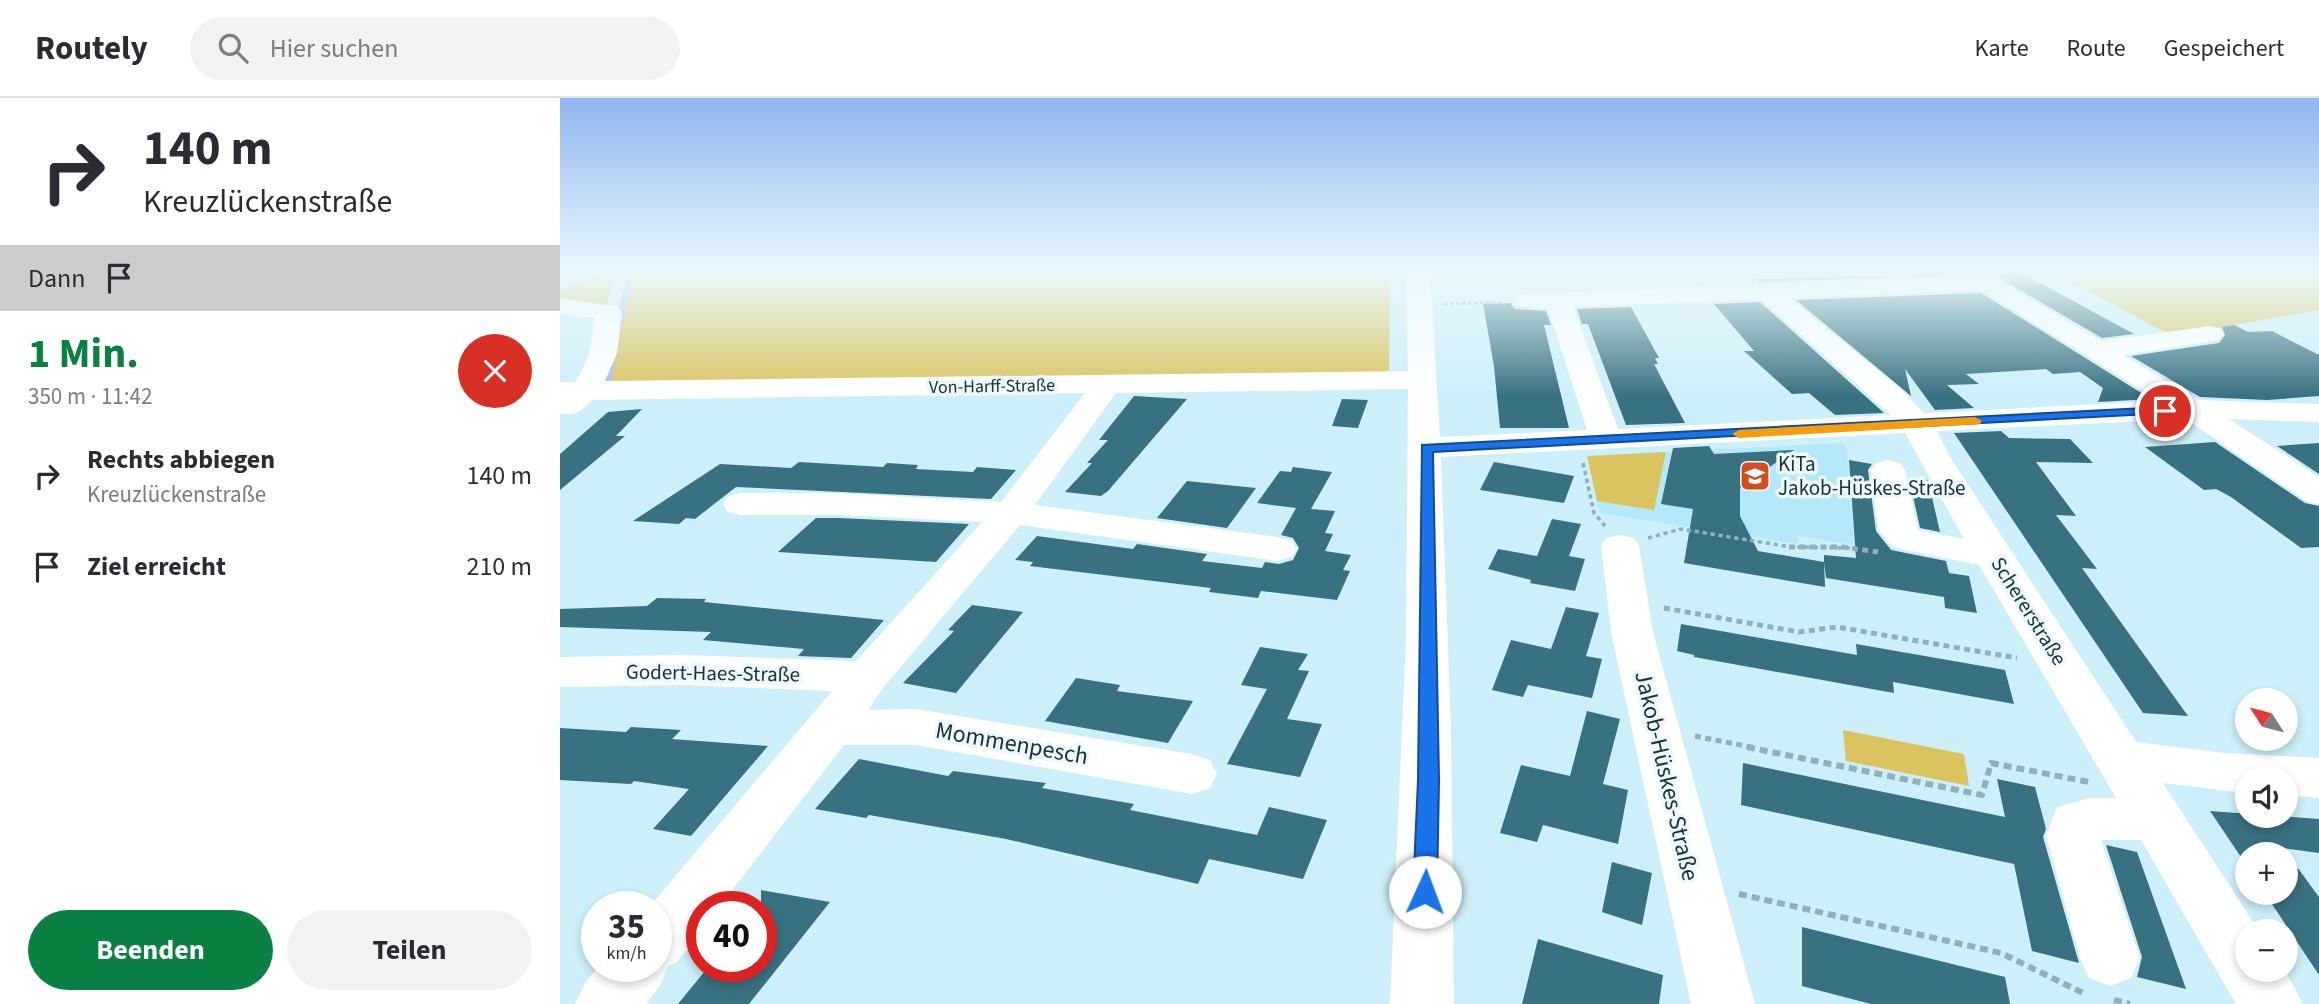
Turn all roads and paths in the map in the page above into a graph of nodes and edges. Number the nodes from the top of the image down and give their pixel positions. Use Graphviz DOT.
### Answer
graph roads {
  1 [pos="609,312"];
  2 [pos="1420,312"];
  3 [pos="1561,312"];
  4 [pos="1791,312"];
  5 [pos="2034,312"];
  6 [pos="2210,334"];
  7 [pos="2097,351"];
  8 [pos="1424,380"];
  9 [pos="1107,384"];
  10 [pos="573,391"];
  11 [pos="2192,409"];
  12 [pos="2319,413"];
  13 [pos="560,414"];
  14 [pos="1917,424"];
  15 [pos="1592,441"];
  16 [pos="1426,448"];
  17 [pos="1888,470"];
  18 [pos="2319,493"];
  19 [pos="741,504"];
  20 [pos="1011,513"];
  21 [pos="1620,546"];
  22 [pos="1278,549"];
  23 [pos="1882,553"];
  24 [pos="1994,556"];
  25 [pos="1628,602"];
  26 [pos="2063,666"];
  27 [pos="560,672"];
  28 [pos="867,677"];
  29 [pos="831,728"];
  30 [pos="1655,728"];
  31 [pos="1192,774"];
  32 [pos="2319,778"];
  33 [pos="2140,790"];
  34 [pos="1692,884"];
  35 [pos="672,923"];
  36 [pos="2235,945"];
  37 [pos="625,982"];
  38 [pos="2257,982"];
  39 [pos="2109,989"];
  40 [pos="607,1004"];
  41 [pos="1422,1004"];
  42 [pos="1723,1004"];
  43 [pos="2271,1004"];
  1 -- 10 [label="street"];
  2 -- 8 [label="street"];
  3 -- 15 [label="street"];
  4 -- 14 [label="street, Schererstraße"];
  5 -- 7 [label="street"];
  6 -- 7 [label="street"];
  7 -- 11 [label="street"];
  8 -- 9 [label="street, Von-Harff-Straße"];
  8 -- 16 [label="street"];
  9 -- 10 [label="street, Von-Harff-Straße"];
  9 -- 20 [label="street"];
  10 -- 13 [label="street"];
  11 -- 12 [label="street"];
  11 -- 14 [label="street"];
  11 -- 18 [label="street"];
  14 -- 15 [label="street"];
  14 -- 24 [label="street, Schererstraße"];
  15 -- 16 [label="street"];
  15 -- 21 [label="path"];
  16 -- 41 [label="street"];
  17 -- 24 [label="street"];
  19 -- 20 [label="street"];
  20 -- 22 [label="street"];
  20 -- 28 [label="street"];
  21 -- 23 [label="path"];
  21 -- 25 [label="street, Jakob-Hüskes-Straße"];
  24 -- 26 [label="street, Schererstraße"];
  25 -- 26 [label="path"];
  25 -- 30 [label="street, Jakob-Hüskes-Straße"];
  26 -- 33 [label="street, Schererstraße"];
  27 -- 28 [label="street, Godert-Haes-Straße"];
  28 -- 29 [label="street"];
  29 -- 31 [label="street, Mommenpesch"];
  29 -- 35 [label="street"];
  30 -- 33 [label="path"];
  30 -- 34 [label="street, Jakob-Hüskes-Straße"];
  32 -- 33 [label="street"];
  33 -- 36 [label="street, Schererstraße"];
  33 -- 39 [label="street"];
  34 -- 39 [label="path"];
  34 -- 42 [label="street, Jakob-Hüskes-Straße"];
  37 -- 40 [label="street"];
  38 -- 43 [label="street"];
}
